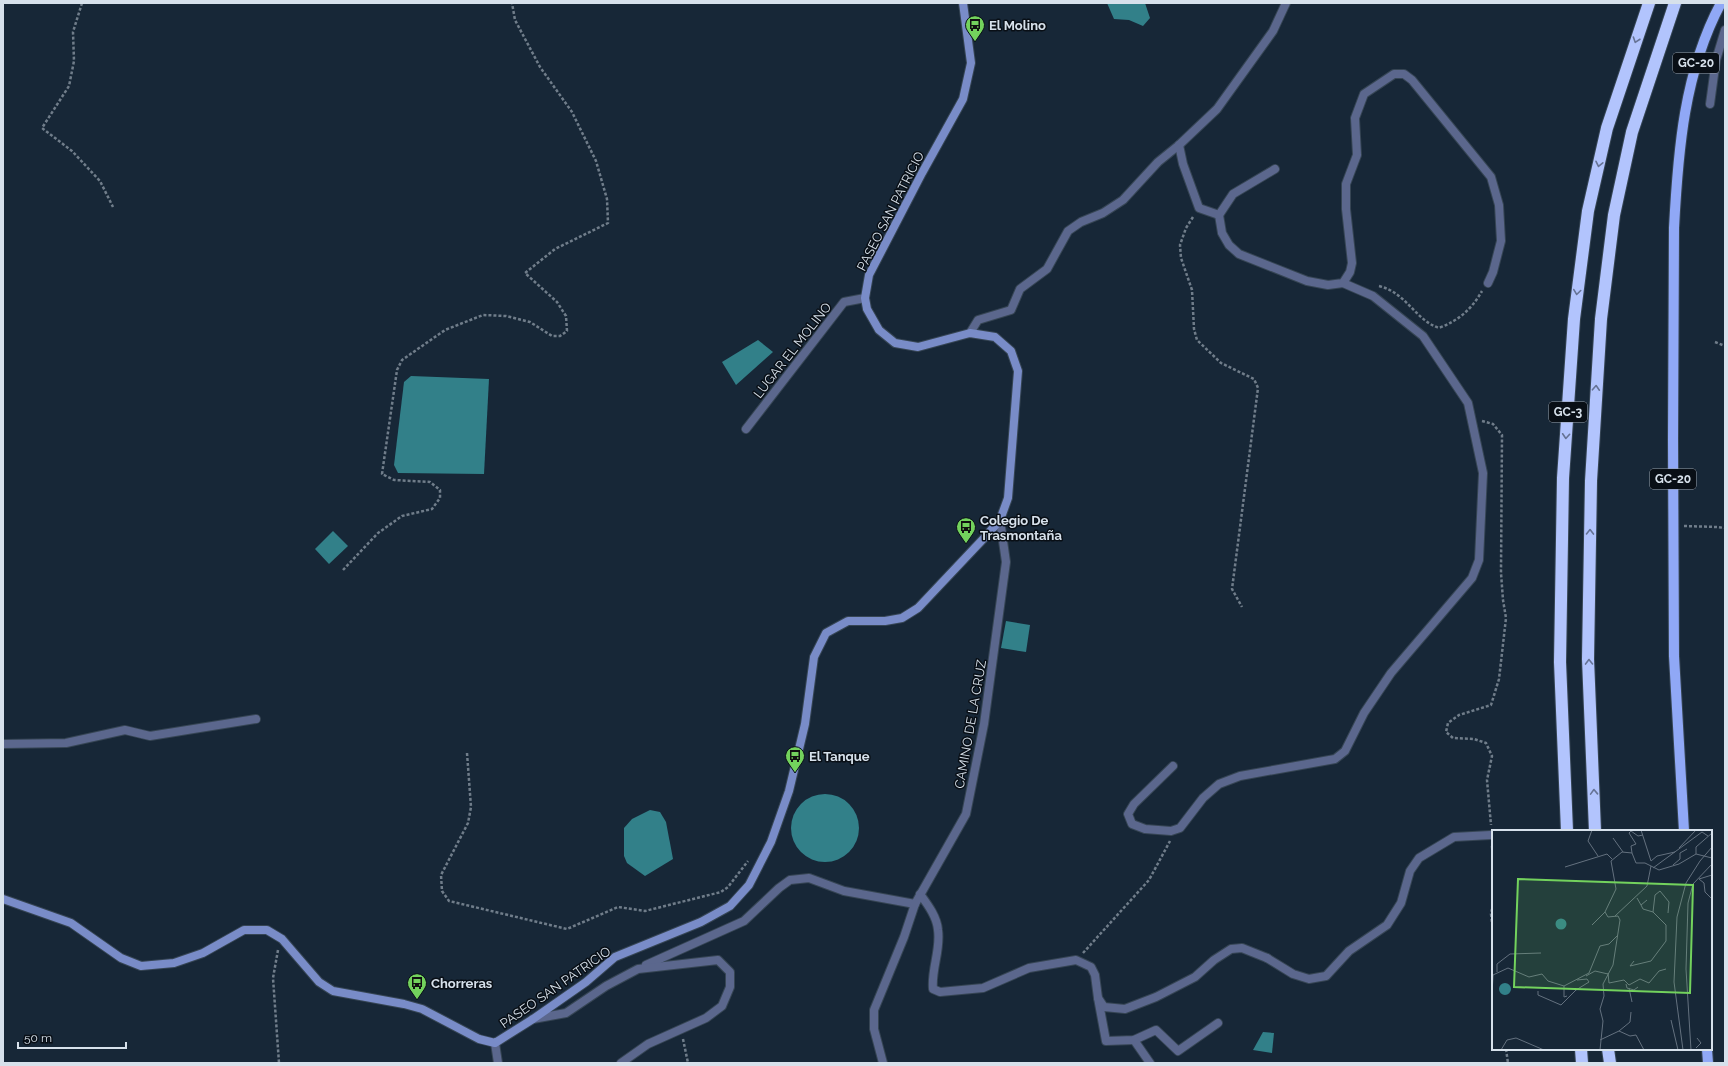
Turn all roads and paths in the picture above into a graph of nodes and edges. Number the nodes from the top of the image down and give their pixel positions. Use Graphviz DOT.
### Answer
graph roads {
  1 [pos="82,3"];
  2 [pos="512,3"];
  3 [pos="963,3"];
  4 [pos="1286,3"];
  5 [pos="1649,3"];
  6 [pos="1675,3"];
  7 [pos="1721,3"];
  8 [pos="1725,30"];
  9 [pos="1710,104"];
  10 [pos="1179,145"];
  11 [pos="1275,169"];
  12 [pos="114,207"];
  13 [pos="1199,208"];
  14 [pos="1219,215"];
  15 [pos="1488,282"];
  16 [pos="1343,283"];
  17 [pos="1374,285"];
  18 [pos="864,298"];
  19 [pos="970,333"];
  20 [pos="1715,342"];
  21 [pos="1725,346"];
  22 [pos="1472,419"];
  23 [pos="746,429"];
  24 [pos="1000,520"];
  25 [pos="1673,526"];
  26 [pos="1725,528"];
  27 [pos="343,570"];
  28 [pos="1242,607"];
  29 [pos="256,719"];
  30 [pos="3,744"];
  31 [pos="467,753"];
  32 [pos="1173,766"];
  33 [pos="1567,830"];
  34 [pos="1595,830"];
  35 [pos="1684,830"];
  36 [pos="1171,831"];
  37 [pos="1491,835"];
  38 [pos="1492,847"];
  39 [pos="749,860"];
  40 [pos="920,894"];
  41 [pos="3,899"];
  42 [pos="915,904"];
  43 [pos="1492,909"];
  44 [pos="1492,922"];
  45 [pos="282,939"];
  46 [pos="1076,960"];
  47 [pos="638,969"];
  48 [pos="1098,998"];
  49 [pos="533,1019"];
  50 [pos="1218,1023"];
  51 [pos="681,1029"];
  52 [pos="1134,1040"];
  53 [pos="495,1043"];
  54 [pos="1506,1050"];
  55 [pos="1581,1050"];
  56 [pos="1608,1050"];
  57 [pos="1707,1050"];
  58 [pos="279,1063"];
  59 [pos="498,1063"];
  60 [pos="621,1063"];
  61 [pos="688,1063"];
  62 [pos="883,1063"];
  63 [pos="1150,1063"];
  64 [pos="1508,1063"];
  65 [pos="1582,1063"];
  66 [pos="1610,1063"];
  67 [pos="1708,1063"];
  1 -- 12 [label="path"];
  2 -- 27 [label="path"];
  3 -- 18 [label="street, PASEO SAN PATRICIO"];
  4 -- 10 [label="street"];
  5 -- 33 [label="highway, GC-3, one-way"];
  34 -- 6 [label="highway, GC-3, one-way"];
  7 -- 25 [label="main road, GC-20"];
  8 -- 9 [label="street"];
  10 -- 13 [label="street"];
  10 -- 19 [label="street"];
  11 -- 14 [label="street"];
  13 -- 14 [label="street"];
  13 -- 28 [label="path"];
  14 -- 16 [label="street"];
  15 -- 16 [label="street"];
  15 -- 17 [label="path"];
  16 -- 22 [label="street"];
  18 -- 19 [label="street"];
  18 -- 23 [label="street, LUGAR EL MOLINO"];
  19 -- 24 [label="street, CAMINO DE LA CRUZ"];
  20 -- 21 [label="path"];
  22 -- 36 [label="street"];
  22 -- 37 [label="path"];
  24 -- 40 [label="street, CAMINO DE LA CRUZ"];
  24 -- 49 [label="street, PASEO SAN PATRICIO"];
  25 -- 26 [label="path"];
  25 -- 35 [label="main road, GC-20"];
  29 -- 30 [label="street"];
  31 -- 39 [label="path"];
  32 -- 36 [label="street"];
  36 -- 46 [label="path"];
  37 -- 38 [label="path"];
  37 -- 48 [label="street"];
  40 -- 42 [label="street, CAMINO DE LA CRUZ"];
  40 -- 46 [label="street"];
  41 -- 45 [label="street, PASEO SAN PATRICIO"];
  42 -- 47 [label="street"];
  42 -- 62 [label="street, CAMINO DE LA CRUZ"];
  43 -- 44 [label="path"];
  45 -- 53 [label="street, PASEO SAN PATRICIO"];
  45 -- 58 [label="path"];
  46 -- 48 [label="street"];
  47 -- 49 [label="street"];
  47 -- 51 [label="street"];
  48 -- 52 [label="street"];
  49 -- 53 [label="street, PASEO SAN PATRICIO"];
  50 -- 52 [label="street"];
  51 -- 60 [label="street"];
  51 -- 61 [label="path"];
  52 -- 63 [label="street"];
  53 -- 59 [label="street"];
  54 -- 64 [label="path"];
  55 -- 65 [label="highway"];
  56 -- 66 [label="highway"];
  57 -- 67 [label="main road"];
}
